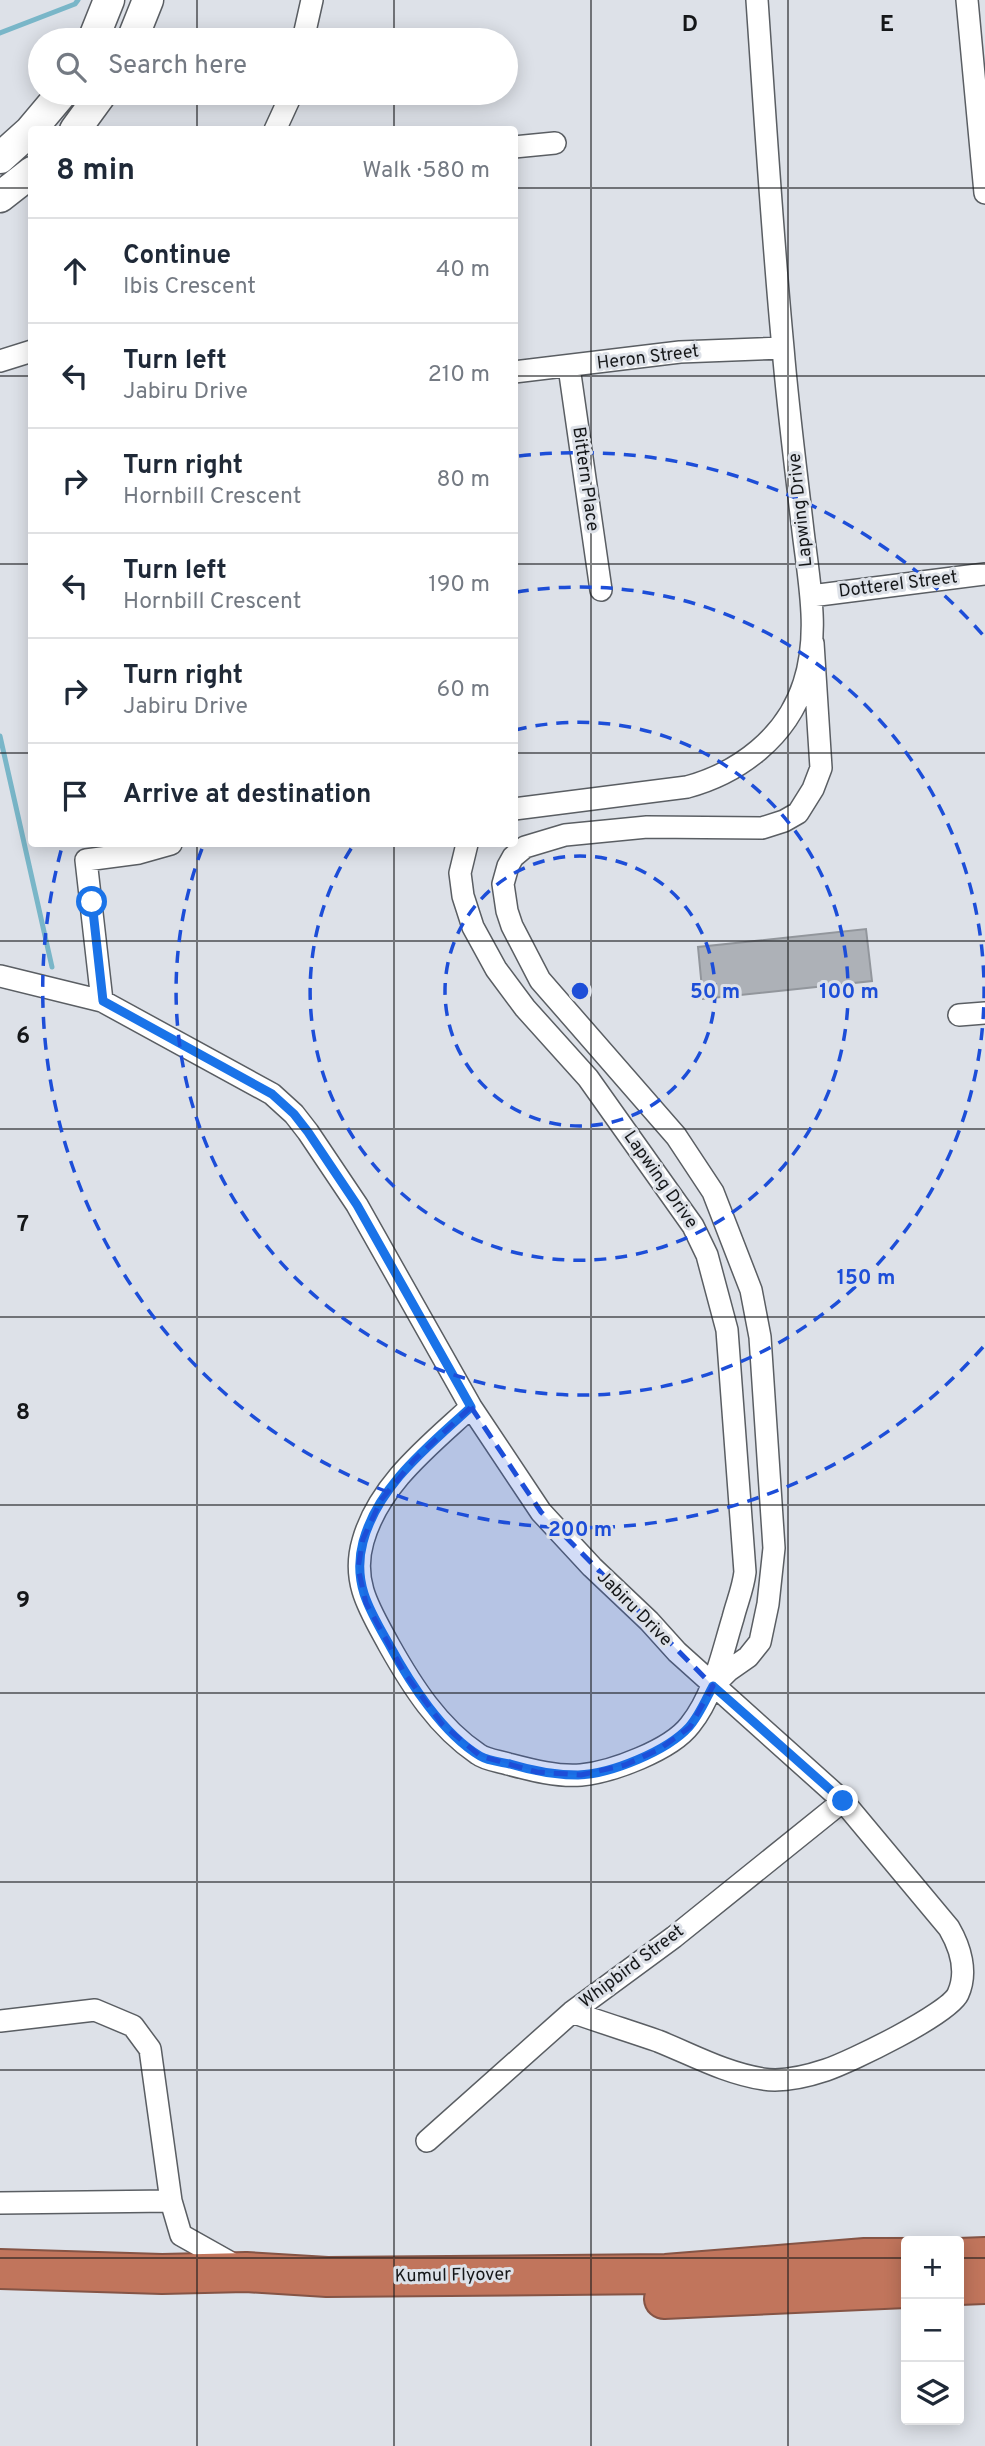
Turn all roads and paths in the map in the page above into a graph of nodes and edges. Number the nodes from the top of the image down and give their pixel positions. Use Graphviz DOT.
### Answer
graph roads {
  1 [pos="109,0"];
  2 [pos="148,0"];
  3 [pos="312,0"];
  4 [pos="757,0"];
  5 [pos="967,0"];
  6 [pos="98,28"];
  7 [pos="137,28"];
  8 [pos="306,28"];
  9 [pos="52,105"];
  10 [pos="93,105"];
  11 [pos="286,105"];
  12 [pos="34,126"];
  13 [pos="78,126"];
  14 [pos="277,126"];
  15 [pos="28,133"];
  16 [pos="555,143"];
  17 [pos="518,147"];
  18 [pos="0,158"];
  19 [pos="28,175"];
  20 [pos="985,193"];
  21 [pos="0,197"];
  22 [pos="783,348"];
  23 [pos="28,352"];
  24 [pos="0,361"];
  25 [pos="569,368"];
  26 [pos="518,372"];
  27 [pos="985,574"];
  28 [pos="601,590"];
  29 [pos="811,596"];
  30 [pos="813,643"];
  31 [pos="518,809"];
  32 [pos="160,847"];
  33 [pos="466,847"];
  34 [pos="0,976"];
  35 [pos="103,1001"];
  36 [pos="985,1013"];
  37 [pos="959,1015"];
  38 [pos="471,1407"];
  39 [pos="713,1686"];
  40 [pos="843,1801"];
  41 [pos="572,2012"];
  42 [pos="0,2021"];
  43 [pos="427,2141"];
  44 [pos="171,2201"];
  45 [pos="0,2203"];
  46 [pos="181,2235"];
  47 [pos="985,2257"];
  48 [pos="901,2258"];
  49 [pos="964,2258"];
  50 [pos="0,2269"];
  51 [pos="246,2272"];
  52 [pos="162,2274"];
  53 [pos="985,2284"];
  54 [pos="964,2285"];
  55 [pos="901,2288"];
  56 [pos="0,2291"];
  1 -- 6 [label="main road"];
  2 -- 7 [label="main road"];
  3 -- 8 [label="street"];
  4 -- 22 [label="street, Lapwing Drive"];
  5 -- 20 [label="street"];
  9 -- 12 [label="main road"];
  10 -- 13 [label="main road"];
  11 -- 14 [label="street"];
  15 -- 18 [label="main road"];
  16 -- 17 [label="street"];
  19 -- 21 [label="main road"];
  22 -- 25 [label="street, Heron Street"];
  22 -- 29 [label="street, Lapwing Drive"];
  23 -- 24 [label="street"];
  25 -- 26 [label="street, Heron Street"];
  25 -- 28 [label="street, Bittern Place"];
  27 -- 29 [label="street, Dotterel Street"];
  29 -- 30 [label="street, Lapwing Drive"];
  30 -- 31 [label="street, Lapwing Drive"];
  30 -- 39 [label="street"];
  32 -- 35 [label="street"];
  33 -- 39 [label="street, Lapwing Drive"];
  34 -- 35 [label="street, Jabiru Drive"];
  35 -- 38 [label="street, Jabiru Drive"];
  36 -- 37 [label="street"];
  38 -- 39 [label="street, Jabiru Drive"];
  38 -- 39 [label="street"];
  39 -- 40 [label="street, Jabiru Drive"];
  40 -- 41 [label="street, Whipbird Street"];
  40 -- 41 [label="street, Jabiru Drive"];
  41 -- 43 [label="street, Whipbird Street"];
  42 -- 44 [label="street"];
  44 -- 45 [label="street"];
  44 -- 46 [label="street"];
  46 -- 51 [label="street"];
  46 -- 52 [label="street"];
  47 -- 49 [label="highway"];
  48 -- 51 [label="highway, Kumul Flyover"];
  50 -- 52 [label="highway, Kumul Flyover"];
  51 -- 52 [label="highway, Kumul Flyover"];
  53 -- 54 [label="highway"];
  55 -- 56 [label="highway, Kumul Flyover"];
}
